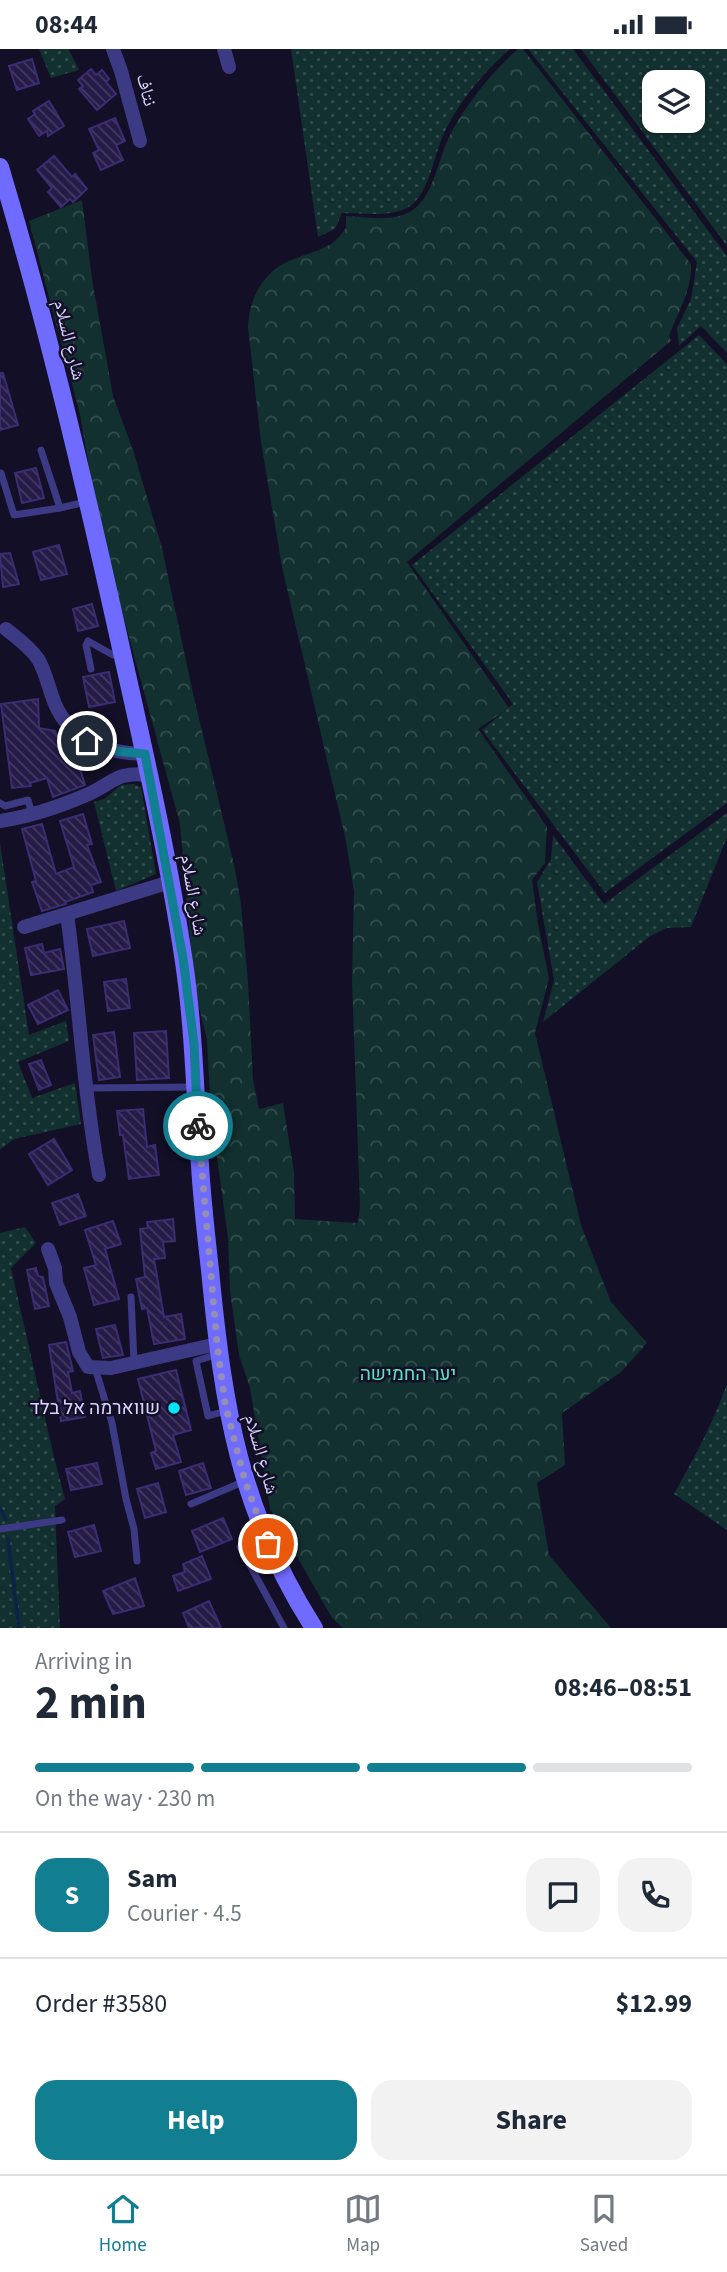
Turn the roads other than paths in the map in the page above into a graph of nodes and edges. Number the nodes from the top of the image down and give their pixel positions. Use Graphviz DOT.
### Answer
graph roads {
  1 [pos="113,49"];
  2 [pos="224,49"];
  3 [pos="229,67"];
  4 [pos="140,141"];
  5 [pos="0,167"];
  6 [pos="41,450"];
  7 [pos="1,473"];
  8 [pos="88,501"];
  9 [pos="60,508"];
  10 [pos="3,628"];
  11 [pos="122,655"];
  12 [pos="91,670"];
  13 [pos="145,754"];
  14 [pos="149,775"];
  15 [pos="0,803"];
  16 [pos="32,814"];
  17 [pos="0,821"];
  18 [pos="170,882"];
  19 [pos="67,914"];
  20 [pos="24,927"];
  21 [pos="196,1086"];
  22 [pos="85,1088"];
  23 [pos="99,1175"];
  24 [pos="48,1249"];
  25 [pos="131,1297"];
  26 [pos="218,1349"];
  27 [pos="134,1363"];
  28 [pos="94,1367"];
  29 [pos="245,1481"];
  30 [pos="191,1504"];
  31 [pos="62,1520"];
  32 [pos="0,1529"];
  33 [pos="240,1547"];
  34 [pos="137,1562"];
  35 [pos="282,1626"];
  36 [pos="272,1628"];
  37 [pos="314,1628"];
  1 -- 4 [label="street, نتاف"];
  2 -- 3 [label="street"];
  5 -- 8 [label="main road, شارع السلام"];
  6 -- 9 [label="lane"];
  7 -- 9 [label="lane"];
  8 -- 9 [label="lane"];
  8 -- 11 [label="main road, شارع السلام"];
  10 -- 13 [label="street"];
  11 -- 12 [label="lane"];
  11 -- 13 [label="main road, شارع السلام"];
  13 -- 14 [label="main road, شارع السلام"];
  14 -- 16 [label="street"];
  14 -- 18 [label="main road, شارع السلام"];
  15 -- 16 [label="lane"];
  16 -- 17 [label="street"];
  18 -- 19 [label="street"];
  18 -- 21 [label="main road, شارع السلام"];
  19 -- 20 [label="street"];
  19 -- 22 [label="street"];
  21 -- 22 [label="lane"];
  21 -- 26 [label="main road, شارع السلام"];
  22 -- 23 [label="street"];
  24 -- 28 [label="street"];
  25 -- 27 [label="lane"];
  26 -- 27 [label="street"];
  26 -- 29 [label="main road, شارع السلام"];
  27 -- 28 [label="street"];
  28 -- 34 [label="lane"];
  29 -- 30 [label="lane"];
  29 -- 37 [label="main road, شارع السلام"];
  31 -- 32 [label="lane"];
  33 -- 35 [label="lane"];
  35 -- 36 [label="lane"];
}
